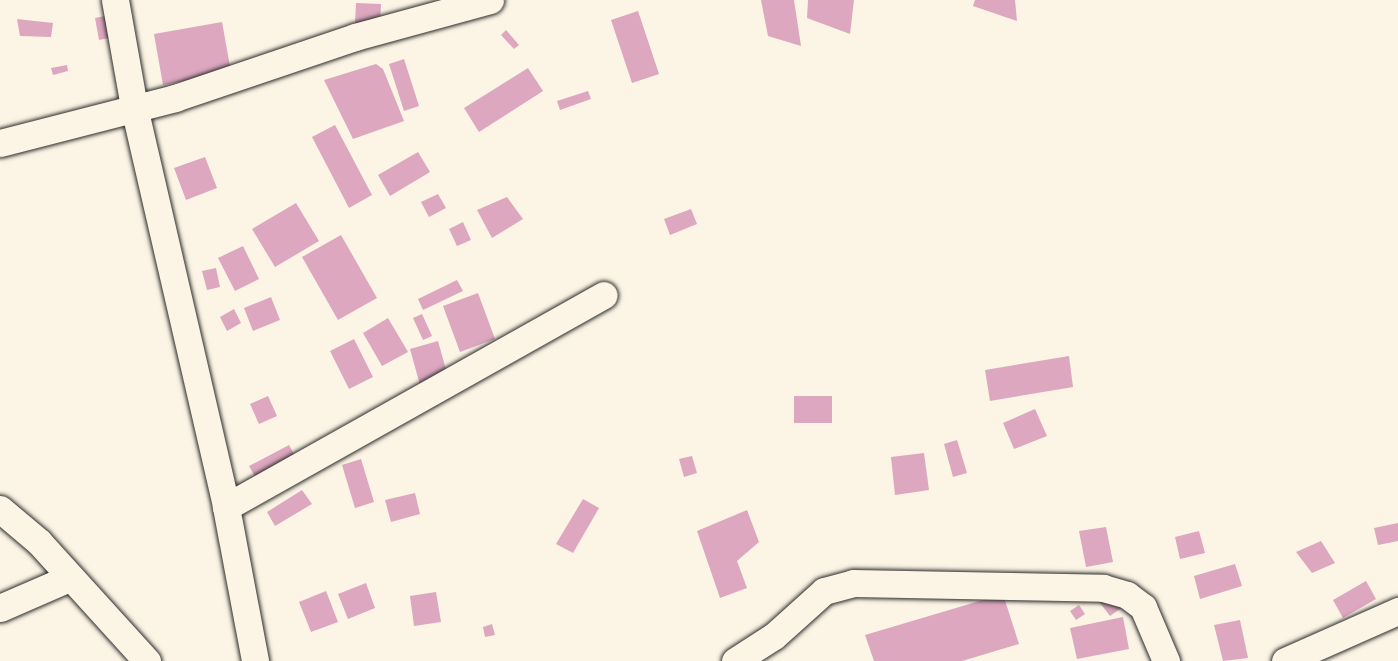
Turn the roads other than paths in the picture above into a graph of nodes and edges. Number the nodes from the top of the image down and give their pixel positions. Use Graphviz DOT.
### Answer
graph roads {
  1 [pos="115,0"];
  2 [pos="490,0"];
  3 [pos="406,11"];
  4 [pos="134,107"];
  5 [pos="0,143"];
  6 [pos="604,294"];
  7 [pos="226,507"];
  8 [pos="0,509"];
  9 [pos="69,578"];
  10 [pos="0,608"];
  11 [pos="1398,611"];
  12 [pos="749,659"];
  13 [pos="147,661"];
  14 [pos="255,661"];
  15 [pos="1166,661"];
  16 [pos="1285,661"];
  1 -- 4 [label="street"];
  2 -- 3 [label="street"];
  3 -- 4 [label="street"];
  4 -- 5 [label="street"];
  4 -- 7 [label="street"];
  6 -- 7 [label="street"];
  7 -- 14 [label="street"];
  8 -- 9 [label="street"];
  9 -- 10 [label="street"];
  9 -- 13 [label="street"];
  11 -- 16 [label="street"];
  12 -- 15 [label="street"];
}
